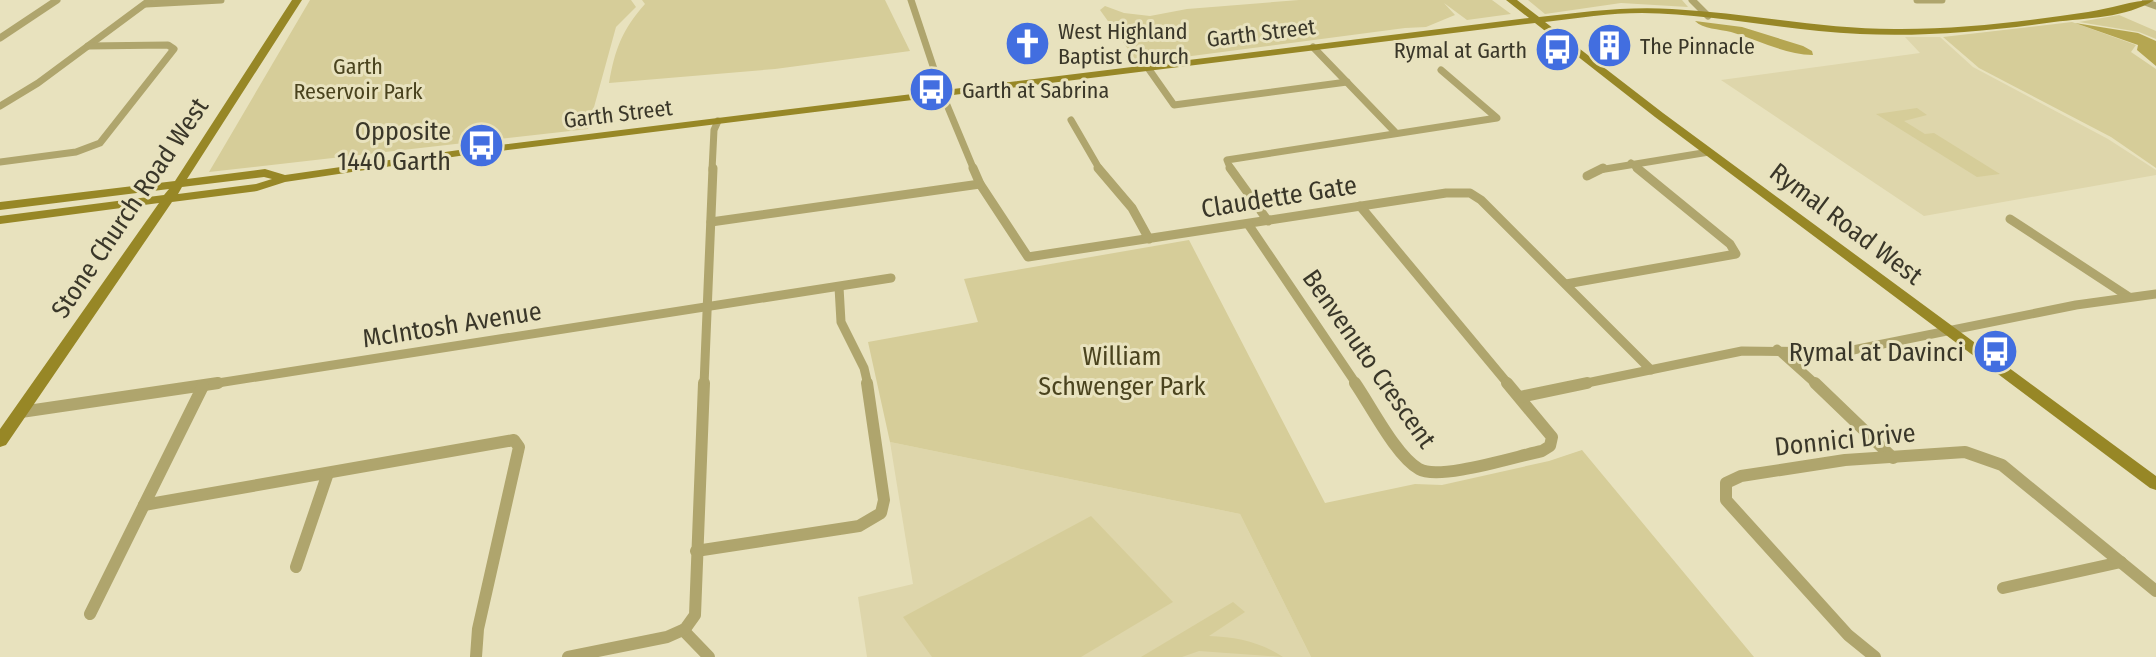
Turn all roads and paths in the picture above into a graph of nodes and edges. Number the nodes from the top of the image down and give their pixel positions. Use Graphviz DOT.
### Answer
graph roads {
  1 [pos="57,0"];
  2 [pos="221,0"];
  3 [pos="297,0"];
  4 [pos="911,0"];
  5 [pos="1511,0"];
  6 [pos="1692,0"];
  7 [pos="1917,0"];
  8 [pos="1942,0"];
  9 [pos="2147,1"];
  10 [pos="148,2"];
  11 [pos="1700,3"];
  12 [pos="2156,6"];
  13 [pos="1708,16"];
  14 [pos="1537,20"];
  15 [pos="0,38"];
  16 [pos="88,46"];
  17 [pos="1313,47"];
  18 [pos="1148,68"];
  19 [pos="1441,70"];
  20 [pos="1347,82"];
  21 [pos="942,93"];
  22 [pos="0,106"];
  23 [pos="1071,120"];
  24 [pos="718,121"];
  25 [pos="1395,132"];
  26 [pos="1709,152"];
  27 [pos="0,162"];
  28 [pos="1631,163"];
  29 [pos="1587,176"];
  30 [pos="284,179"];
  31 [pos="179,183"];
  32 [pos="980,184"];
  33 [pos="168,198"];
  34 [pos="1360,206"];
  35 [pos="0,209"];
  36 [pos="2010,219"];
  37 [pos="0,220"];
  38 [pos="1268,221"];
  39 [pos="711,222"];
  40 [pos="1248,224"];
  41 [pos="1149,239"];
  42 [pos="891,278"];
  43 [pos="1566,284"];
  44 [pos="839,287"];
  45 [pos="2156,294"];
  46 [pos="2129,297"];
  47 [pos="707,307"];
  48 [pos="1949,330"];
  49 [pos="1777,349"];
  50 [pos="1651,370"];
  51 [pos="203,386"];
  52 [pos="1520,397"];
  53 [pos="21,412"];
  54 [pos="0,441"];
  55 [pos="1893,458"];
  56 [pos="328,473"];
  57 [pos="2156,484"];
  58 [pos="144,505"];
  59 [pos="696,551"];
  60 [pos="2121,562"];
  61 [pos="296,567"];
  62 [pos="2003,588"];
  63 [pos="2156,591"];
  64 [pos="90,614"];
  65 [pos="683,630"];
  66 [pos="476,657"];
  67 [pos="568,657"];
  68 [pos="709,657"];
  69 [pos="1875,657"];
  1 -- 15 [label="street"];
  2 -- 10 [label="street"];
  3 -- 31 [label="main road, Stone Church Road West"];
  4 -- 21 [label="street, Claudette Gate"];
  5 -- 14 [label="main road, Rymal Road West"];
  6 -- 11 [label="street"];
  7 -- 8 [label="street"];
  9 -- 12 [label="street"];
  9 -- 13 [label="main road, Garth Street"];
  10 -- 16 [label="street"];
  11 -- 13 [label="street"];
  13 -- 14 [label="main road, Garth Street"];
  14 -- 17 [label="main road, Garth Street"];
  14 -- 26 [label="main road, Rymal Road West"];
  16 -- 22 [label="street"];
  16 -- 27 [label="street"];
  17 -- 18 [label="main road, Garth Street"];
  17 -- 20 [label="street"];
  18 -- 20 [label="street"];
  18 -- 21 [label="main road, Garth Street"];
  19 -- 25 [label="street"];
  20 -- 25 [label="street"];
  21 -- 24 [label="main road, Garth Street"];
  21 -- 32 [label="street, Claudette Gate"];
  23 -- 41 [label="street"];
  24 -- 30 [label="main road, Garth Street"];
  24 -- 39 [label="street"];
  25 -- 38 [label="street"];
  26 -- 28 [label="street"];
  26 -- 48 [label="main road, Rymal Road West"];
  28 -- 29 [label="street"];
  28 -- 43 [label="street"];
  30 -- 31 [label="main road, Garth Street"];
  30 -- 33 [label="main road, Garth Street"];
  31 -- 33 [label="main road, Stone Church Road West"];
  31 -- 35 [label="main road, Garth Street"];
  32 -- 39 [label="street"];
  32 -- 41 [label="street, Claudette Gate"];
  33 -- 37 [label="main road, Garth Street"];
  33 -- 53 [label="main road, Stone Church Road West"];
  34 -- 38 [label="street, Claudette Gate"];
  34 -- 43 [label="street, Claudette Gate"];
  34 -- 52 [label="street, Benvenuto Crescent"];
  36 -- 46 [label="street"];
  38 -- 40 [label="street, Claudette Gate"];
  39 -- 47 [label="street"];
  40 -- 41 [label="street, Claudette Gate"];
  40 -- 52 [label="street, Benvenuto Crescent"];
  42 -- 44 [label="street, McIntosh Avenue"];
  43 -- 50 [label="street, Claudette Gate"];
  44 -- 47 [label="street, McIntosh Avenue"];
  44 -- 59 [label="street"];
  45 -- 46 [label="street"];
  46 -- 48 [label="street"];
  47 -- 51 [label="street, McIntosh Avenue"];
  47 -- 59 [label="street"];
  48 -- 49 [label="street"];
  48 -- 57 [label="main road, Rymal Road West"];
  49 -- 50 [label="street"];
  49 -- 55 [label="street"];
  50 -- 52 [label="street"];
  51 -- 53 [label="street, McIntosh Avenue"];
  51 -- 58 [label="street"];
  53 -- 54 [label="main road, Stone Church Road West"];
  55 -- 60 [label="street, Donnici Drive"];
  55 -- 69 [label="street, Donnici Drive"];
  56 -- 58 [label="street"];
  56 -- 61 [label="street"];
  56 -- 66 [label="street"];
  58 -- 64 [label="street"];
  59 -- 65 [label="street"];
  60 -- 62 [label="street"];
  60 -- 63 [label="street, Donnici Drive"];
  65 -- 67 [label="street"];
  65 -- 68 [label="street"];
}
